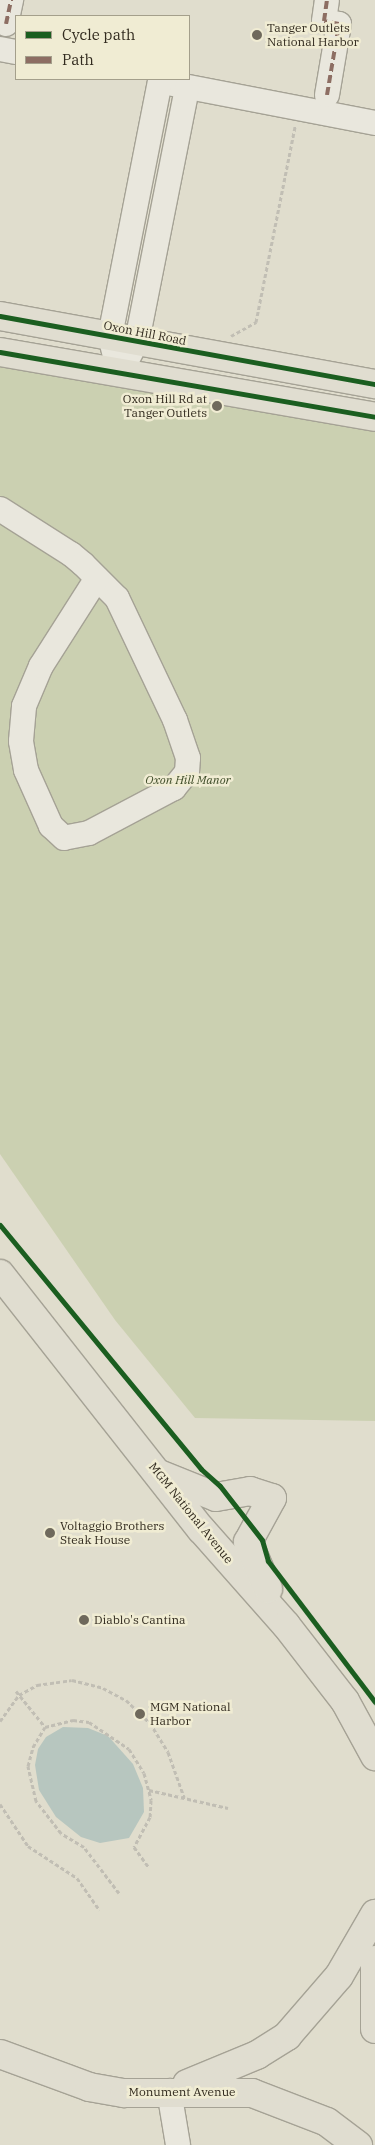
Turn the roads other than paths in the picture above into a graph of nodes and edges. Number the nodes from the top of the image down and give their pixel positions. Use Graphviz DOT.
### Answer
graph roads {
  1 [pos="11,0"];
  2 [pos="328,0"];
  3 [pos="6,24"];
  4 [pos="0,49"];
  5 [pos="15,52"];
  6 [pos="154,80"];
  7 [pos="188,88"];
  8 [pos="327,95"];
  9 [pos="375,123"];
  10 [pos="0,316"];
  11 [pos="110,336"];
  12 [pos="137,342"];
  13 [pos="0,352"];
  14 [pos="119,372"];
  15 [pos="375,384"];
  16 [pos="375,417"];
  17 [pos="0,509"];
  18 [pos="97,578"];
  19 [pos="0,1274"];
  20 [pos="158,1474"];
  21 [pos="286,1625"];
  22 [pos="375,1756"];
  23 [pos="375,1914"];
  24 [pos="375,1960"];
  25 [pos="375,2029"];
  26 [pos="0,2054"];
  27 [pos="169,2091"];
  28 [pos="178,2145"];
  29 [pos="358,2145"];
  1 -- 3 [label="street"];
  2 -- 8 [label="street"];
  4 -- 5 [label="street"];
  6 -- 7 [label="street"];
  6 -- 11 [label="street"];
  7 -- 9 [label="street"];
  7 -- 12 [label="street"];
  10 -- 11 [label="main road, Oxon Hill Road"];
  11 -- 12 [label="main road, Oxon Hill Road"];
  11 -- 14 [label="street"];
  12 -- 14 [label="street"];
  12 -- 15 [label="main road, Oxon Hill Road"];
  13 -- 14 [label="main road"];
  14 -- 16 [label="main road"];
  17 -- 18 [label="street"];
  18 -- 18 [label="street"];
  19 -- 20 [label="main road, MGM National Avenue"];
  20 -- 21 [label="main road, MGM National Avenue"];
  20 -- 21 [label="main road"];
  21 -- 22 [label="main road, MGM National Avenue"];
  23 -- 27 [label="main road"];
  24 -- 25 [label="main road"];
  26 -- 27 [label="main road, Monument Avenue"];
  27 -- 28 [label="street"];
  27 -- 29 [label="main road, Monument Avenue"];
}
